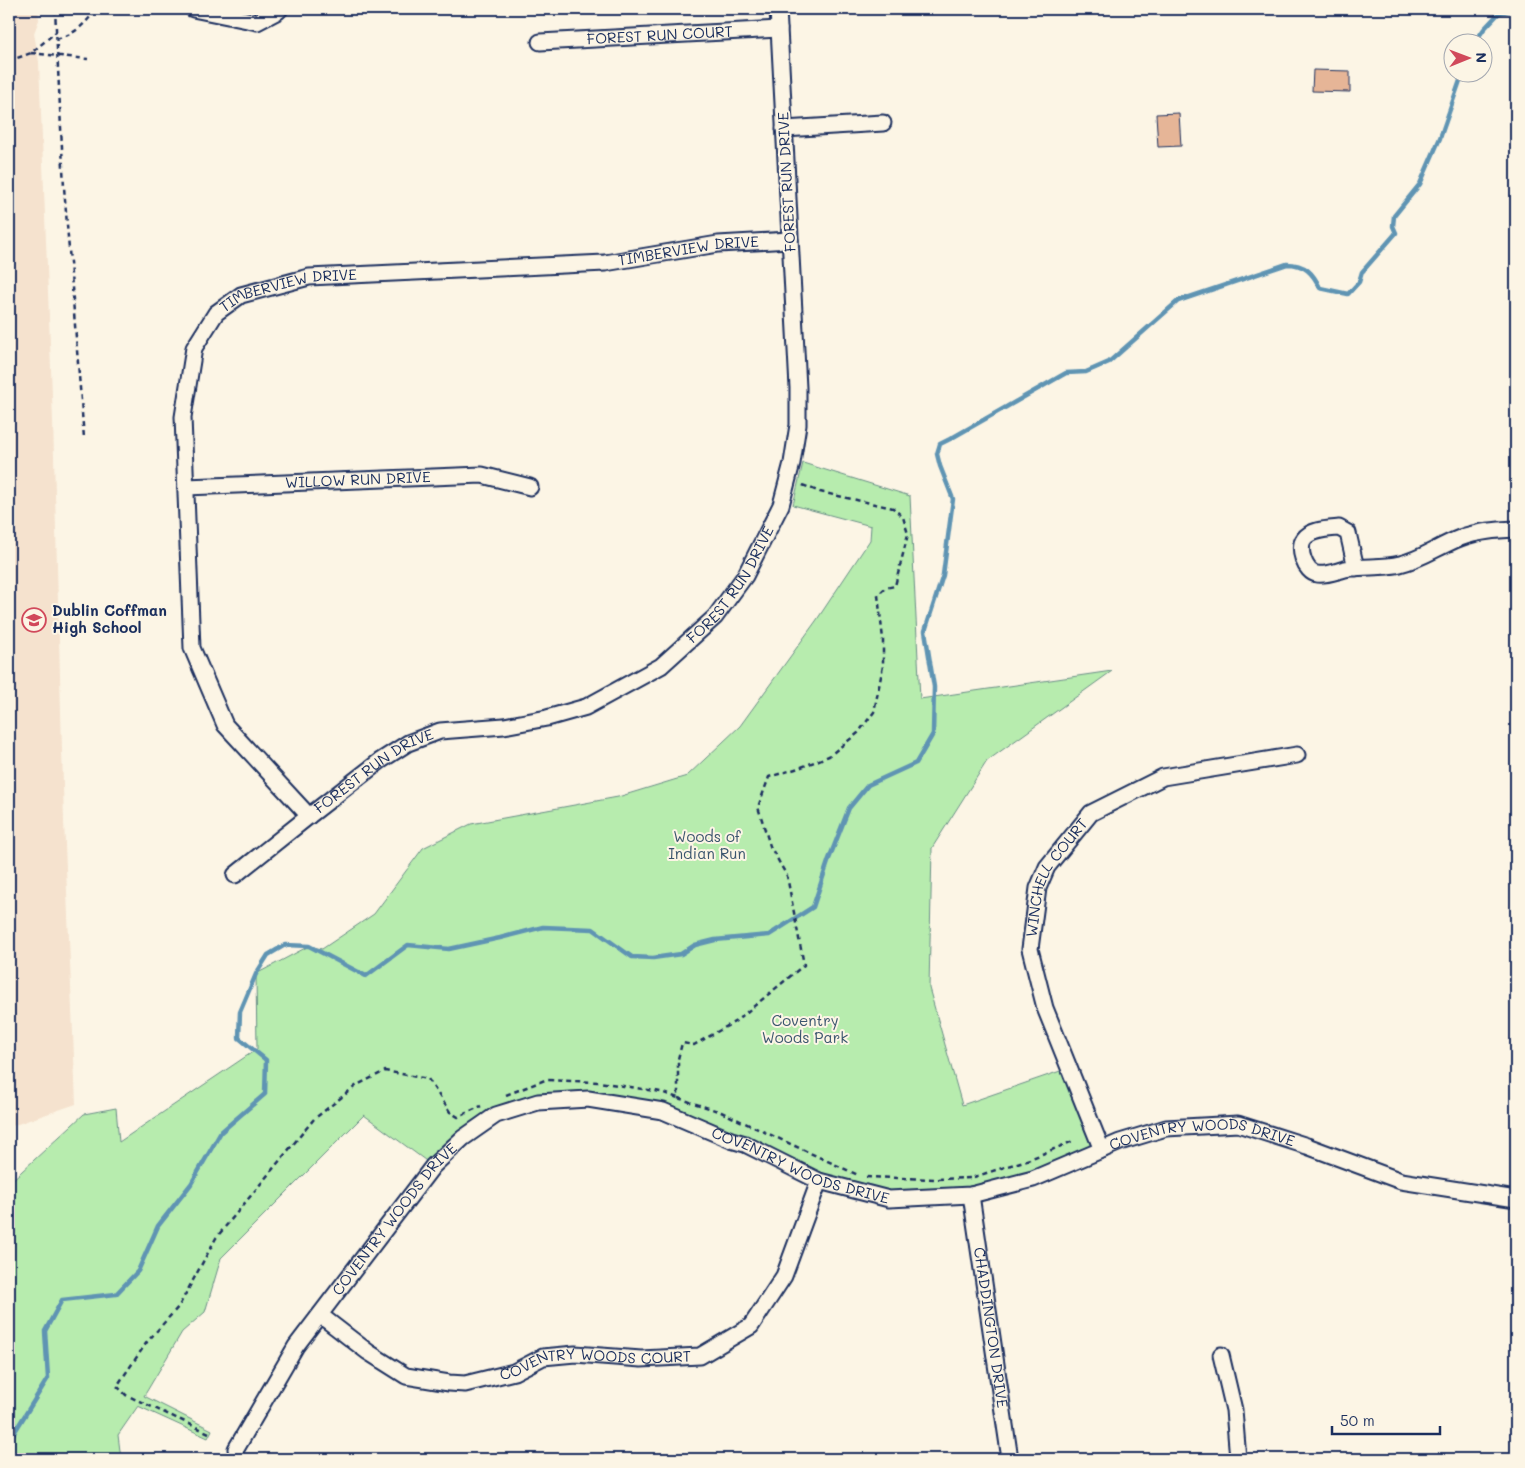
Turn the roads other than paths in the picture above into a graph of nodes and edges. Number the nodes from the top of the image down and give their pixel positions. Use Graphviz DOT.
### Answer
graph roads {
  1 [pos="193,9"];
  2 [pos="280,9"];
  3 [pos="778,9"];
  4 [pos="779,29"];
  5 [pos="540,42"];
  6 [pos="883,123"];
  7 [pos="784,128"];
  8 [pos="790,240"];
  9 [pos="186,487"];
  10 [pos="530,487"];
  11 [pos="1516,529"];
  12 [pos="1356,568"];
  13 [pos="1297,755"];
  14 [pos="308,816"];
  15 [pos="235,875"];
  16 [pos="1102,1150"];
  17 [pos="819,1181"];
  18 [pos="971,1195"];
  19 [pos="1516,1199"];
  20 [pos="320,1315"];
  21 [pos="1221,1355"];
  22 [pos="236,1449"];
  23 [pos="1010,1459"];
  24 [pos="1238,1459"];
  1 -- 2 [label="street"];
  3 -- 4 [label="street, FOREST RUN DRIVE"];
  4 -- 5 [label="street, FOREST RUN COURT"];
  4 -- 7 [label="street, FOREST RUN DRIVE"];
  6 -- 7 [label="street"];
  7 -- 8 [label="street, FOREST RUN DRIVE"];
  8 -- 9 [label="street, TIMBERVIEW DRIVE"];
  8 -- 14 [label="street, FOREST RUN DRIVE"];
  9 -- 10 [label="street, WILLOW RUN DRIVE"];
  9 -- 14 [label="street, TIMBERVIEW DRIVE"];
  11 -- 12 [label="street"];
  13 -- 16 [label="street, WINCHELL COURT"];
  14 -- 15 [label="street, FOREST RUN DRIVE"];
  16 -- 18 [label="street, COVENTRY WOODS DRIVE"];
  16 -- 19 [label="street, COVENTRY WOODS DRIVE"];
  17 -- 18 [label="street, COVENTRY WOODS DRIVE"];
  17 -- 20 [label="street, COVENTRY WOODS DRIVE"];
  17 -- 20 [label="street, COVENTRY WOODS COURT"];
  18 -- 23 [label="street, CHADDINGTON DRIVE"];
  20 -- 22 [label="street, COVENTRY WOODS DRIVE"];
  21 -- 24 [label="street"];
}
